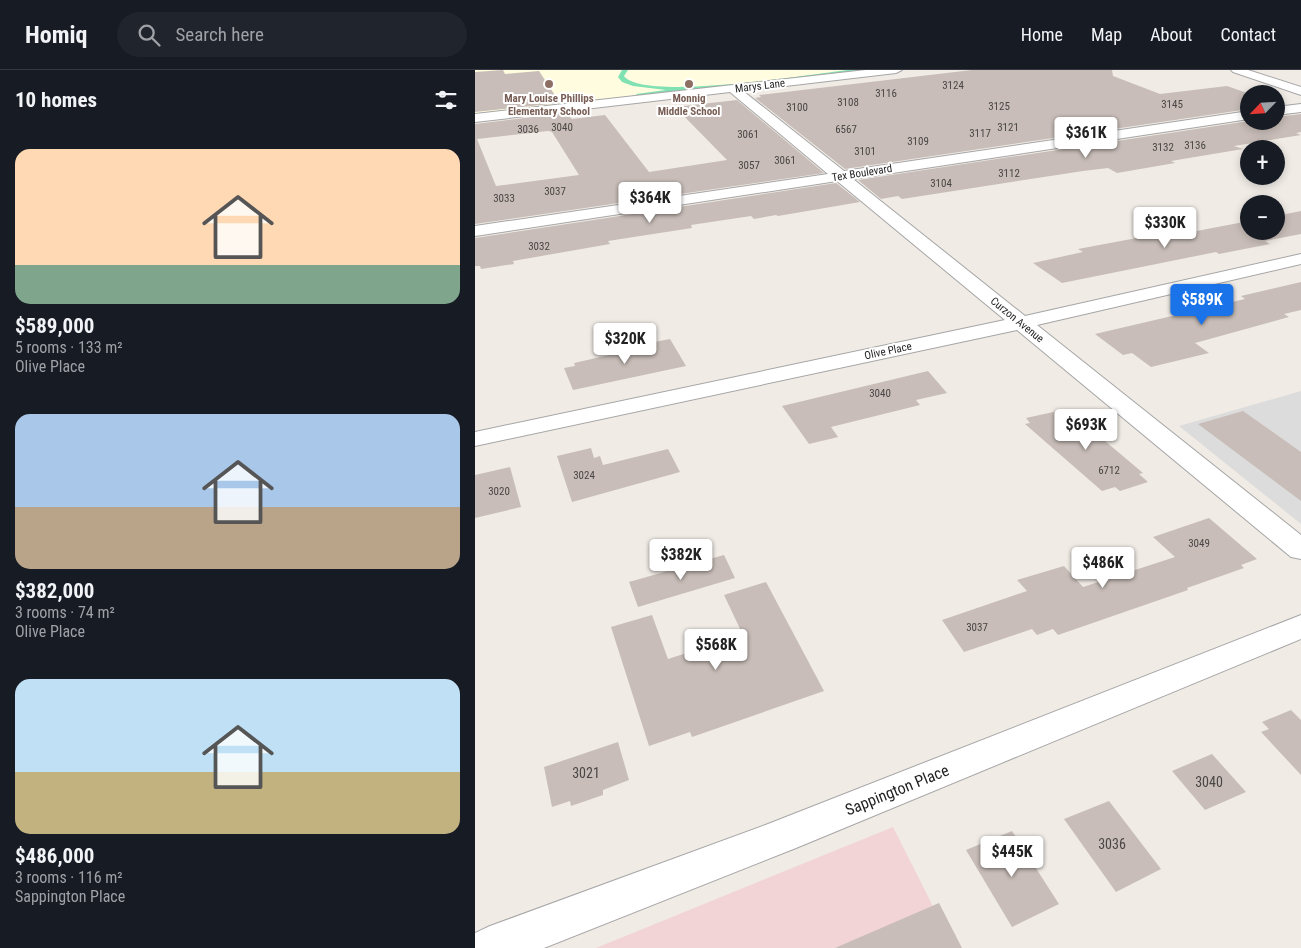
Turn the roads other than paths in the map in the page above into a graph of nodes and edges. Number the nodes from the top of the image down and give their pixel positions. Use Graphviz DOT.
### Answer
graph roads {
  1 [pos="896,70"];
  2 [pos="1237,70"];
  3 [pos="733,89"];
  4 [pos="1301,91"];
  5 [pos="1301,108"];
  6 [pos="1285,110"];
  7 [pos="1240,116"];
  8 [pos="475,118"];
  9 [pos="840,176"];
  10 [pos="475,231"];
  11 [pos="1301,259"];
  12 [pos="1020,322"];
  13 [pos="475,439"];
  14 [pos="1301,550"];
  15 [pos="1301,626"];
  16 [pos="490,948"];
  1 -- 3 [label="street, Marys Lane"];
  2 -- 4 [label="street"];
  3 -- 8 [label="street, Marys Lane"];
  3 -- 9 [label="street, Curzon Avenue"];
  5 -- 6 [label="street"];
  7 -- 9 [label="street, Tex Boulevard"];
  9 -- 10 [label="street, Tex Boulevard"];
  9 -- 12 [label="street, Curzon Avenue"];
  11 -- 12 [label="street, Olive Place"];
  12 -- 13 [label="street, Olive Place"];
  12 -- 14 [label="street, Curzon Avenue"];
  15 -- 16 [label="street, Sappington Place"];
}
